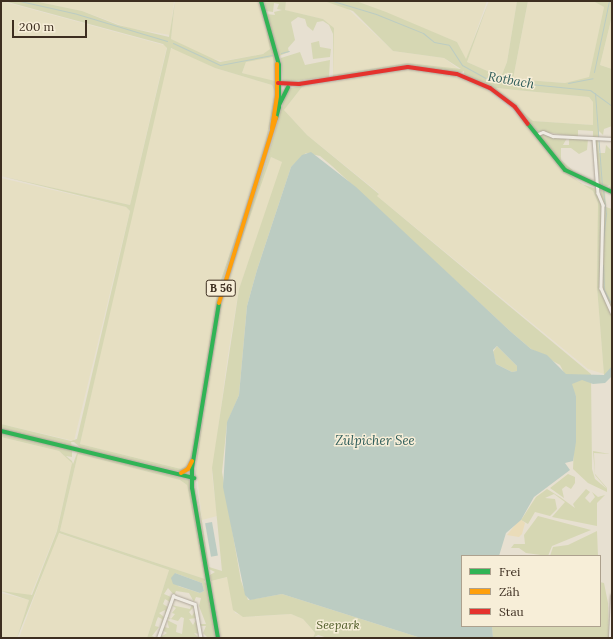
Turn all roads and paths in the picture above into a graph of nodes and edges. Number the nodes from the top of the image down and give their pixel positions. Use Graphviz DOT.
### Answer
graph roads {
  1 [pos="261,1"];
  2 [pos="299,84"];
  3 [pos="279,86"];
  4 [pos="288,87"];
  5 [pos="279,107"];
  6 [pos="538,134"];
  7 [pos="596,139"];
  8 [pos="612,139"];
  9 [pos="268,149"];
  10 [pos="601,188"];
  11 [pos="612,192"];
  12 [pos="612,313"];
  13 [pos="1,431"];
  14 [pos="197,434"];
  15 [pos="194,451"];
  16 [pos="172,472"];
  17 [pos="182,473"];
  18 [pos="193,477"];
  19 [pos="612,596"];
  20 [pos="158,638"];
  21 [pos="201,638"];
  22 [pos="218,638"];
  23 [pos="610,638"];
  1 -- 3 [label="main road, B 56"];
  2 -- 3 [label="main road"];
  2 -- 4 [label="main road"];
  2 -- 6 [label="main road"];
  3 -- 4 [label="main road"];
  3 -- 5 [label="main road, B 56"];
  3 -- 9 [label="main road, B 56"];
  4 -- 5 [label="main road"];
  5 -- 9 [label="main road, B 56"];
  6 -- 7 [label="street"];
  6 -- 10 [label="main road"];
  7 -- 8 [label="street"];
  7 -- 10 [label="street"];
  9 -- 14 [label="main road, B 56"];
  10 -- 11 [label="main road"];
  10 -- 12 [label="street"];
  13 -- 16 [label="main road"];
  14 -- 15 [label="main road, B 56"];
  14 -- 18 [label="main road, B 56"];
  15 -- 17 [label="main road, B 56"];
  15 -- 18 [label="main road, B 56"];
  16 -- 17 [label="main road"];
  16 -- 18 [label="main road"];
  17 -- 18 [label="main road"];
  18 -- 22 [label="main road, B 56"];
  19 -- 23 [label="street"];
  20 -- 21 [label="street"];
}
